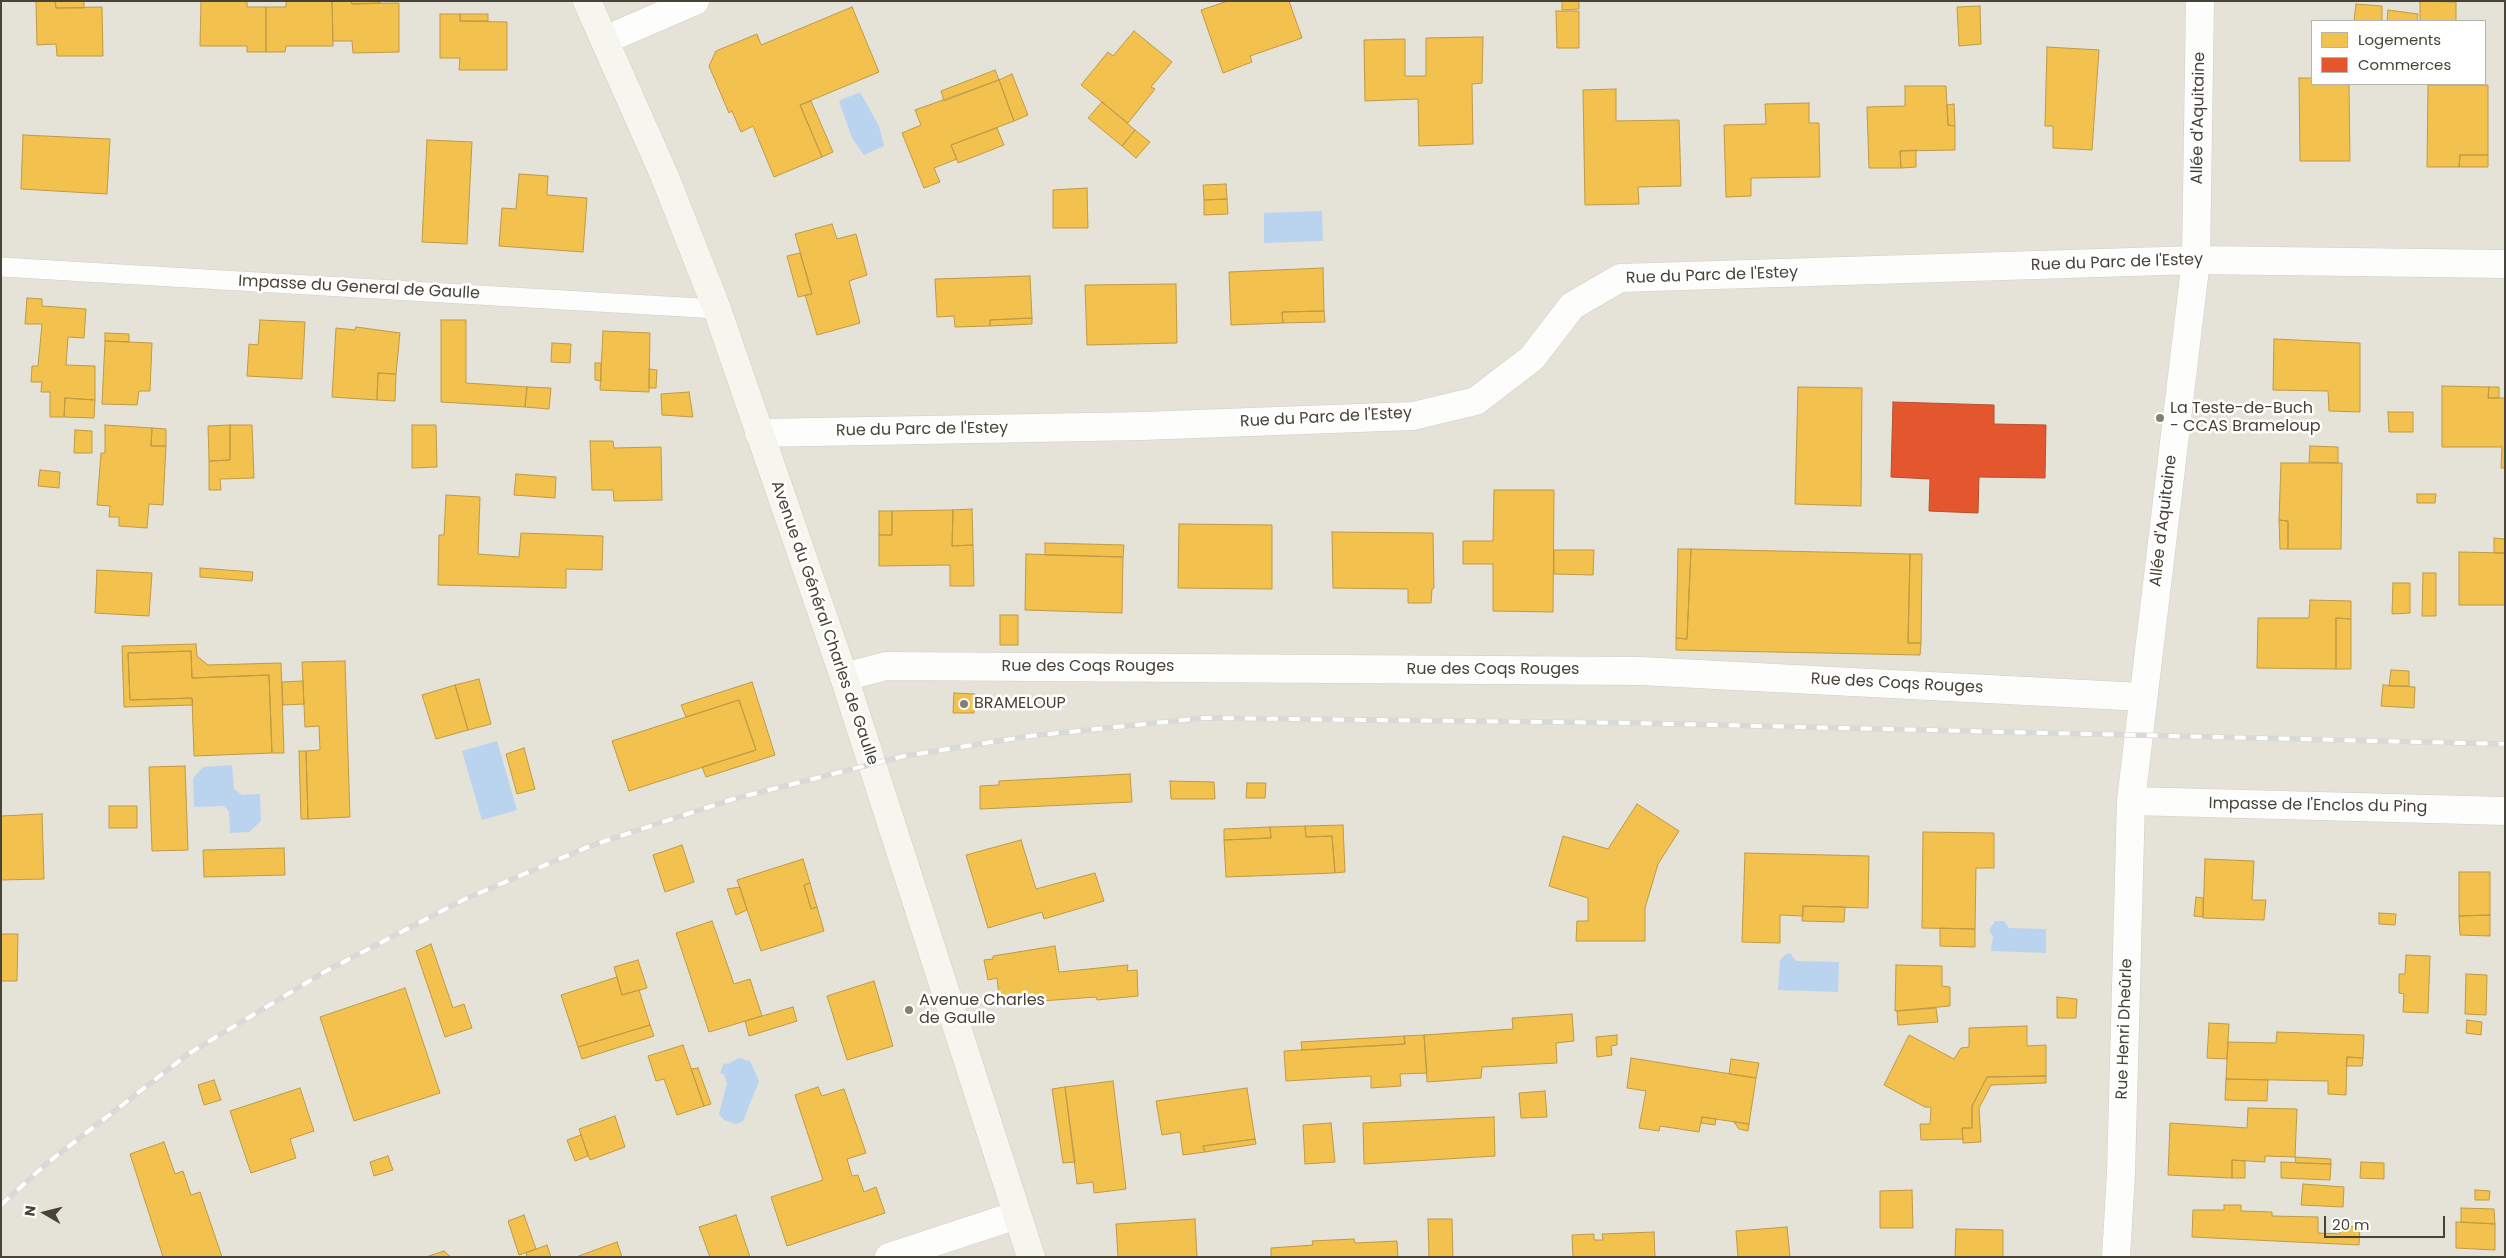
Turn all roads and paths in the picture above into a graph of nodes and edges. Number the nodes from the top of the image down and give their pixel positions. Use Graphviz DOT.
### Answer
graph roads {
  1 [pos="587,1"];
  2 [pos="695,1"];
  3 [pos="2200,1"];
  4 [pos="605,40"];
  5 [pos="2196,260"];
  6 [pos="2505,264"];
  7 [pos="1,267"];
  8 [pos="716,310"];
  9 [pos="759,432"];
  10 [pos="844,677"];
  11 [pos="2142,697"];
  12 [pos="2131,801"];
  13 [pos="2505,811"];
  14 [pos="1017,1215"];
  15 [pos="889,1257"];
  16 [pos="1031,1257"];
  17 [pos="2116,1257"];
  1 -- 4 [label="street, Avenue du Général Charles de Gaulle"];
  2 -- 4 [label="street"];
  3 -- 5 [label="street, Allée d'Aquitaine"];
  4 -- 8 [label="street, Avenue du Général Charles de Gaulle"];
  5 -- 6 [label="street, Rue du Parc de l'Estey"];
  5 -- 9 [label="street, Rue du Parc de l'Estey"];
  5 -- 11 [label="street, Allée d'Aquitaine"];
  7 -- 8 [label="lane, Impasse du General de Gaulle"];
  8 -- 9 [label="street, Avenue du Général Charles de Gaulle"];
  9 -- 10 [label="street, Avenue du Général Charles de Gaulle"];
  10 -- 11 [label="street, Rue des Coqs Rouges"];
  10 -- 14 [label="street, Avenue du Général Charles de Gaulle"];
  11 -- 12 [label="street, Allée d'Aquitaine"];
  12 -- 13 [label="street, Impasse de l'Enclos du Ping"];
  12 -- 17 [label="street, Rue Henri Dheûrle"];
  14 -- 15 [label="street"];
  14 -- 16 [label="street, Avenue du Général Charles de Gaulle"];
}
